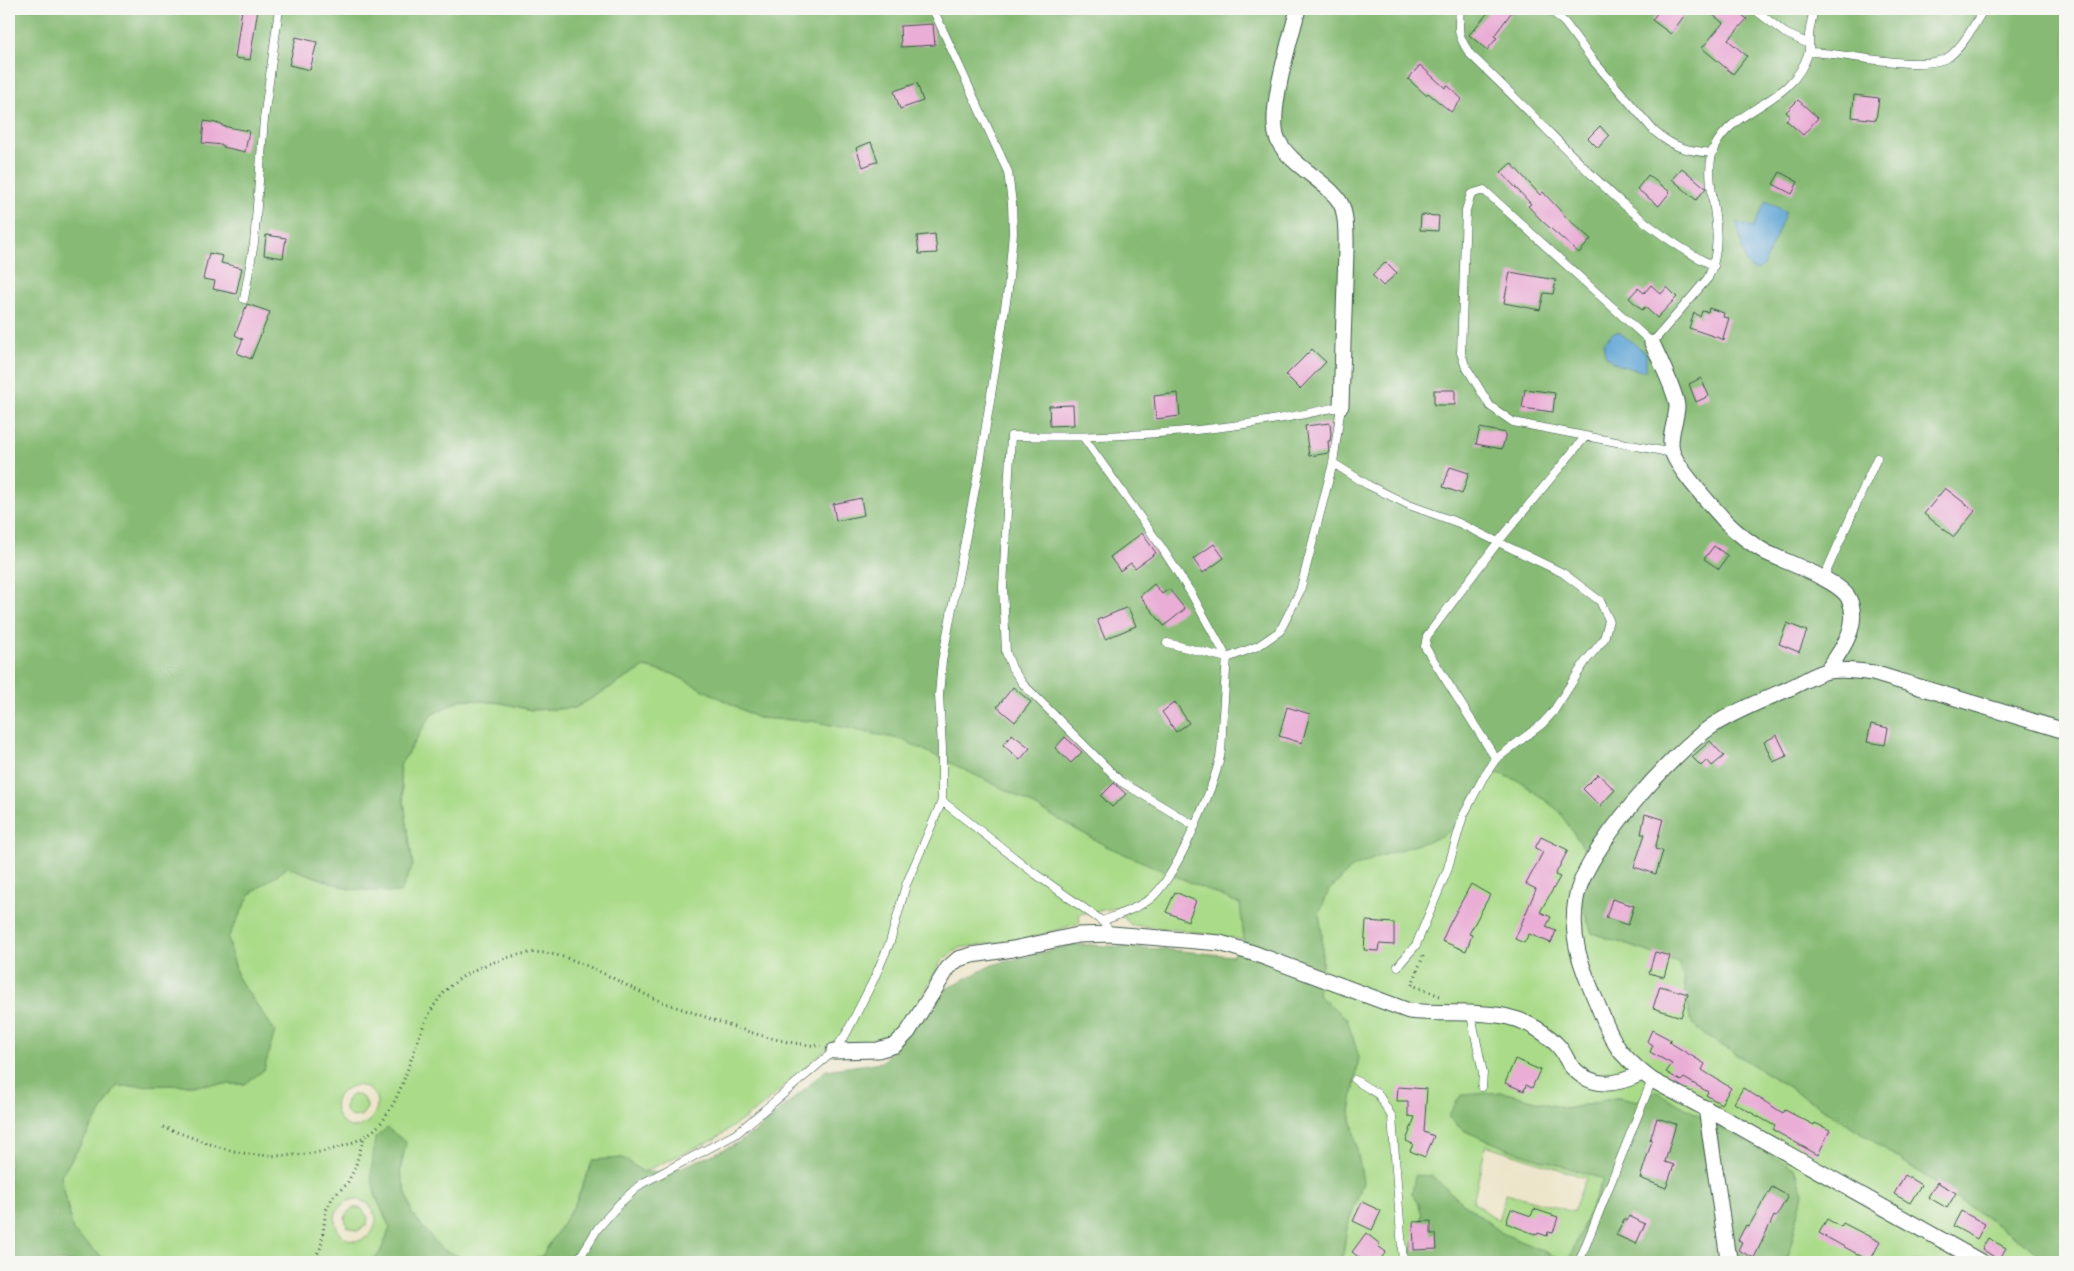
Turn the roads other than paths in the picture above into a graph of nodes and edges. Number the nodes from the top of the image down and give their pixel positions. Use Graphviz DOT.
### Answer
graph roads {
  1 [pos="279,9"];
  2 [pos="933,9"];
  3 [pos="1298,9"];
  4 [pos="1460,9"];
  5 [pos="1550,9"];
  6 [pos="1754,9"];
  7 [pos="1814,9"];
  8 [pos="1984,9"];
  9 [pos="1809,48"];
  10 [pos="1713,153"];
  11 [pos="1714,266"];
  12 [pos="244,299"];
  13 [pos="1652,343"];
  14 [pos="1342,406"];
  15 [pos="1585,437"];
  16 [pos="1084,438"];
  17 [pos="1672,453"];
  18 [pos="1877,458"];
  19 [pos="1333,462"];
  20 [pos="1498,542"];
  21 [pos="1823,579"];
  22 [pos="1167,643"];
  23 [pos="1227,658"];
  24 [pos="1827,671"];
  25 [pos="2065,731"];
  26 [pos="1496,759"];
  27 [pos="942,801"];
  28 [pos="1195,826"];
  29 [pos="1102,921"];
  30 [pos="1112,934"];
  31 [pos="1398,966"];
  32 [pos="1471,1015"];
  33 [pos="836,1049"];
  34 [pos="1647,1076"];
  35 [pos="1355,1080"];
  36 [pos="1482,1087"];
  37 [pos="1706,1108"];
  38 [pos="577,1262"];
  39 [pos="1403,1262"];
  40 [pos="1579,1262"];
  41 [pos="1733,1262"];
  42 [pos="1981,1262"];
  1 -- 12 [label="lane"];
  2 -- 27 [label="lane"];
  3 -- 14 [label="street"];
  4 -- 11 [label="lane"];
  5 -- 10 [label="lane"];
  6 -- 9 [label="lane"];
  7 -- 9 [label="lane"];
  8 -- 9 [label="lane"];
  9 -- 10 [label="lane"];
  10 -- 11 [label="lane"];
  11 -- 13 [label="lane"];
  13 -- 15 [label="lane"];
  13 -- 17 [label="street"];
  14 -- 16 [label="lane"];
  14 -- 19 [label="lane"];
  15 -- 17 [label="lane"];
  15 -- 20 [label="lane"];
  16 -- 23 [label="lane"];
  16 -- 28 [label="lane"];
  17 -- 21 [label="street"];
  18 -- 21 [label="lane"];
  19 -- 20 [label="lane"];
  19 -- 23 [label="lane"];
  20 -- 26 [label="lane"];
  20 -- 26 [label="lane"];
  21 -- 24 [label="street"];
  22 -- 23 [label="lane"];
  23 -- 28 [label="lane"];
  24 -- 25 [label="street"];
  24 -- 34 [label="street"];
  26 -- 31 [label="lane"];
  27 -- 29 [label="lane"];
  27 -- 33 [label="lane"];
  28 -- 29 [label="lane"];
  29 -- 30 [label="lane"];
  30 -- 32 [label="street"];
  30 -- 33 [label="street"];
  32 -- 34 [label="street"];
  32 -- 36 [label="lane"];
  33 -- 38 [label="lane"];
  34 -- 37 [label="street"];
  34 -- 40 [label="lane"];
  35 -- 39 [label="lane"];
  37 -- 41 [label="street"];
  37 -- 42 [label="street"];
}
